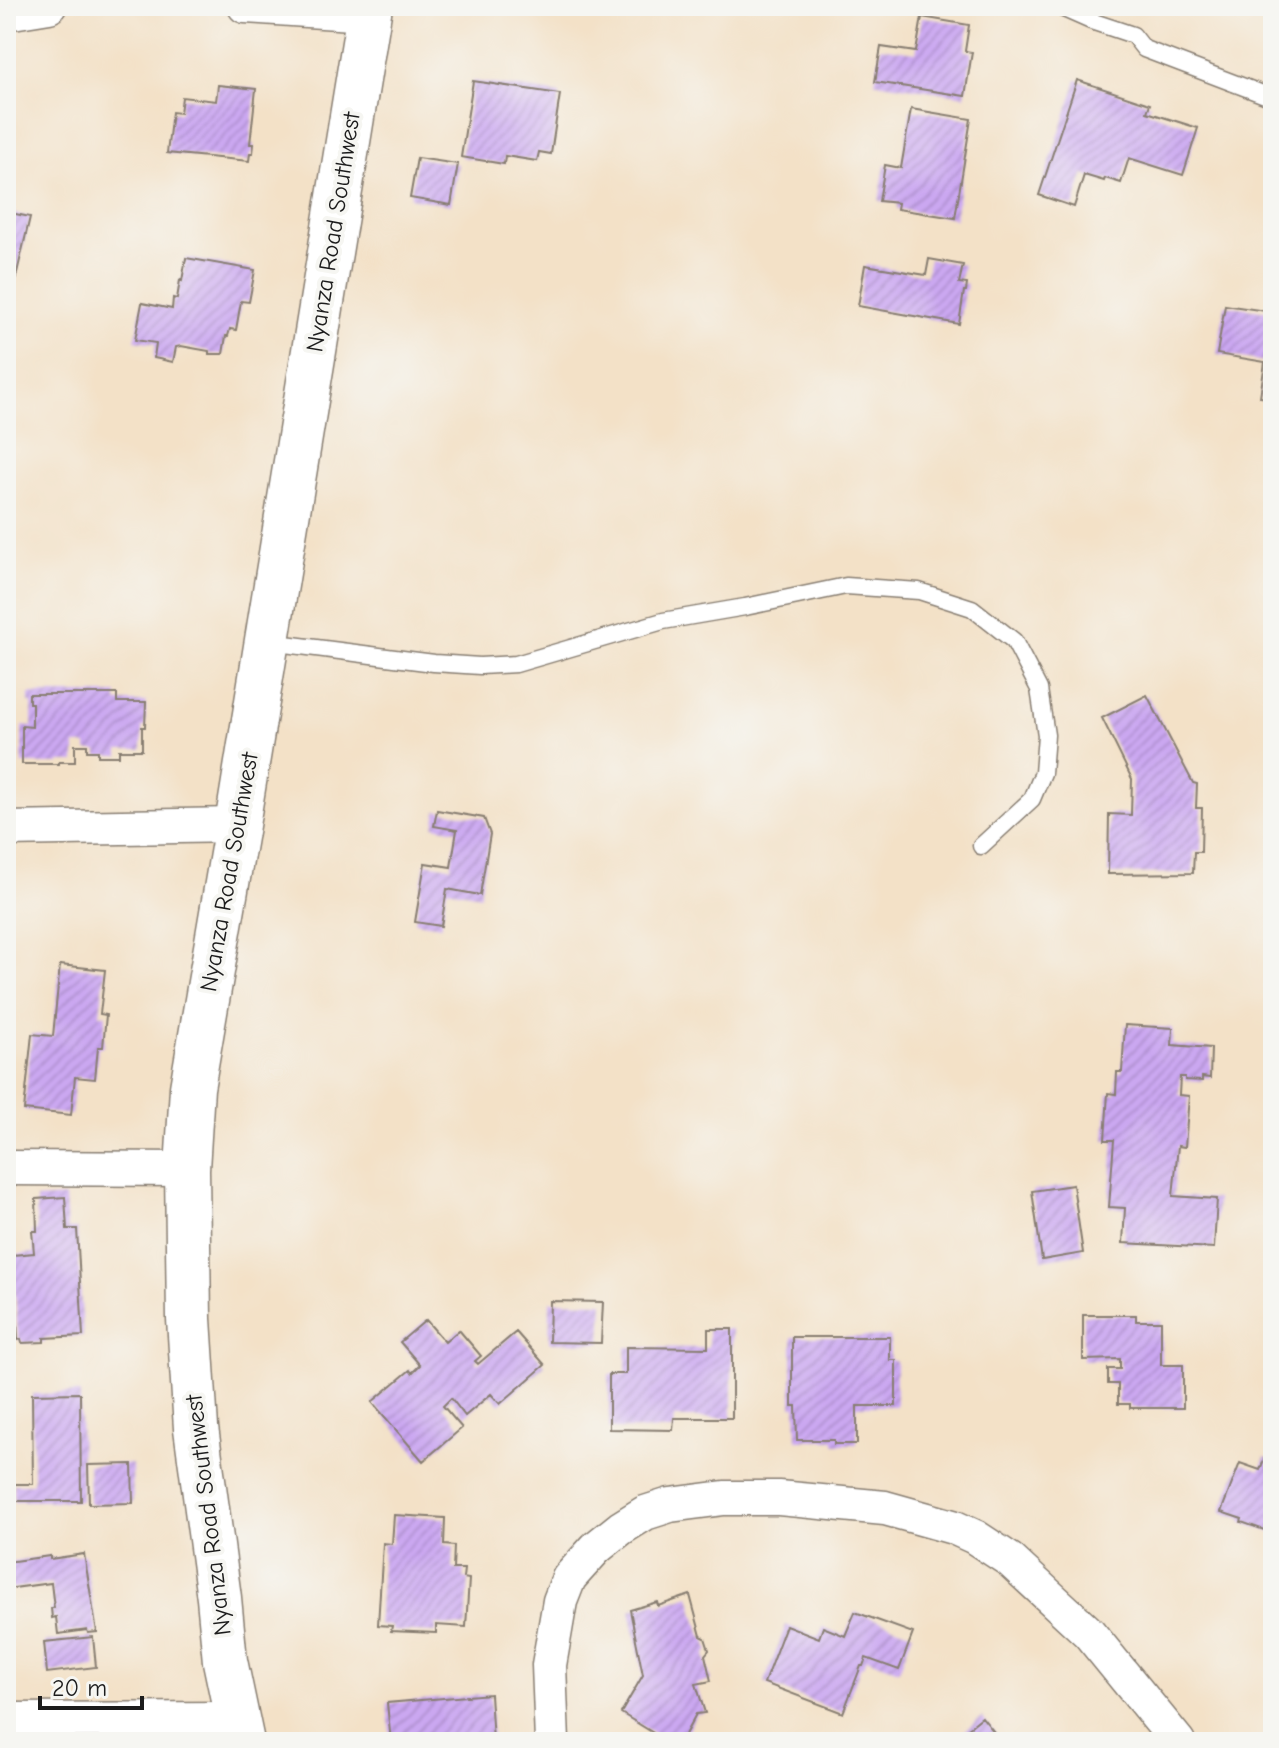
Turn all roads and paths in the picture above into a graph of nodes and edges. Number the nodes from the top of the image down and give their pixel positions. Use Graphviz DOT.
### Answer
graph roads {
  1 [pos="49,6"];
  2 [pos="245,6"];
  3 [pos="1057,6"];
  4 [pos="369,10"];
  5 [pos="6,13"];
  6 [pos="1273,98"];
  7 [pos="267,642"];
  8 [pos="237,825"];
  9 [pos="6,829"];
  10 [pos="981,846"];
  11 [pos="6,1168"];
  12 [pos="187,1169"];
  13 [pos="6,1720"];
  14 [pos="239,1730"];
  15 [pos="552,1742"];
  16 [pos="1178,1742"];
  1 -- 5 [label="street"];
  2 -- 4 [label="street"];
  3 -- 6 [label="lane"];
  4 -- 7 [label="street, Nyanza Road Southwest"];
  7 -- 8 [label="street, Nyanza Road Southwest"];
  7 -- 10 [label="lane"];
  8 -- 9 [label="street"];
  8 -- 12 [label="street, Nyanza Road Southwest"];
  11 -- 12 [label="street"];
  12 -- 14 [label="street, Nyanza Road Southwest"];
  13 -- 14 [label="street"];
  15 -- 16 [label="street"];
}
